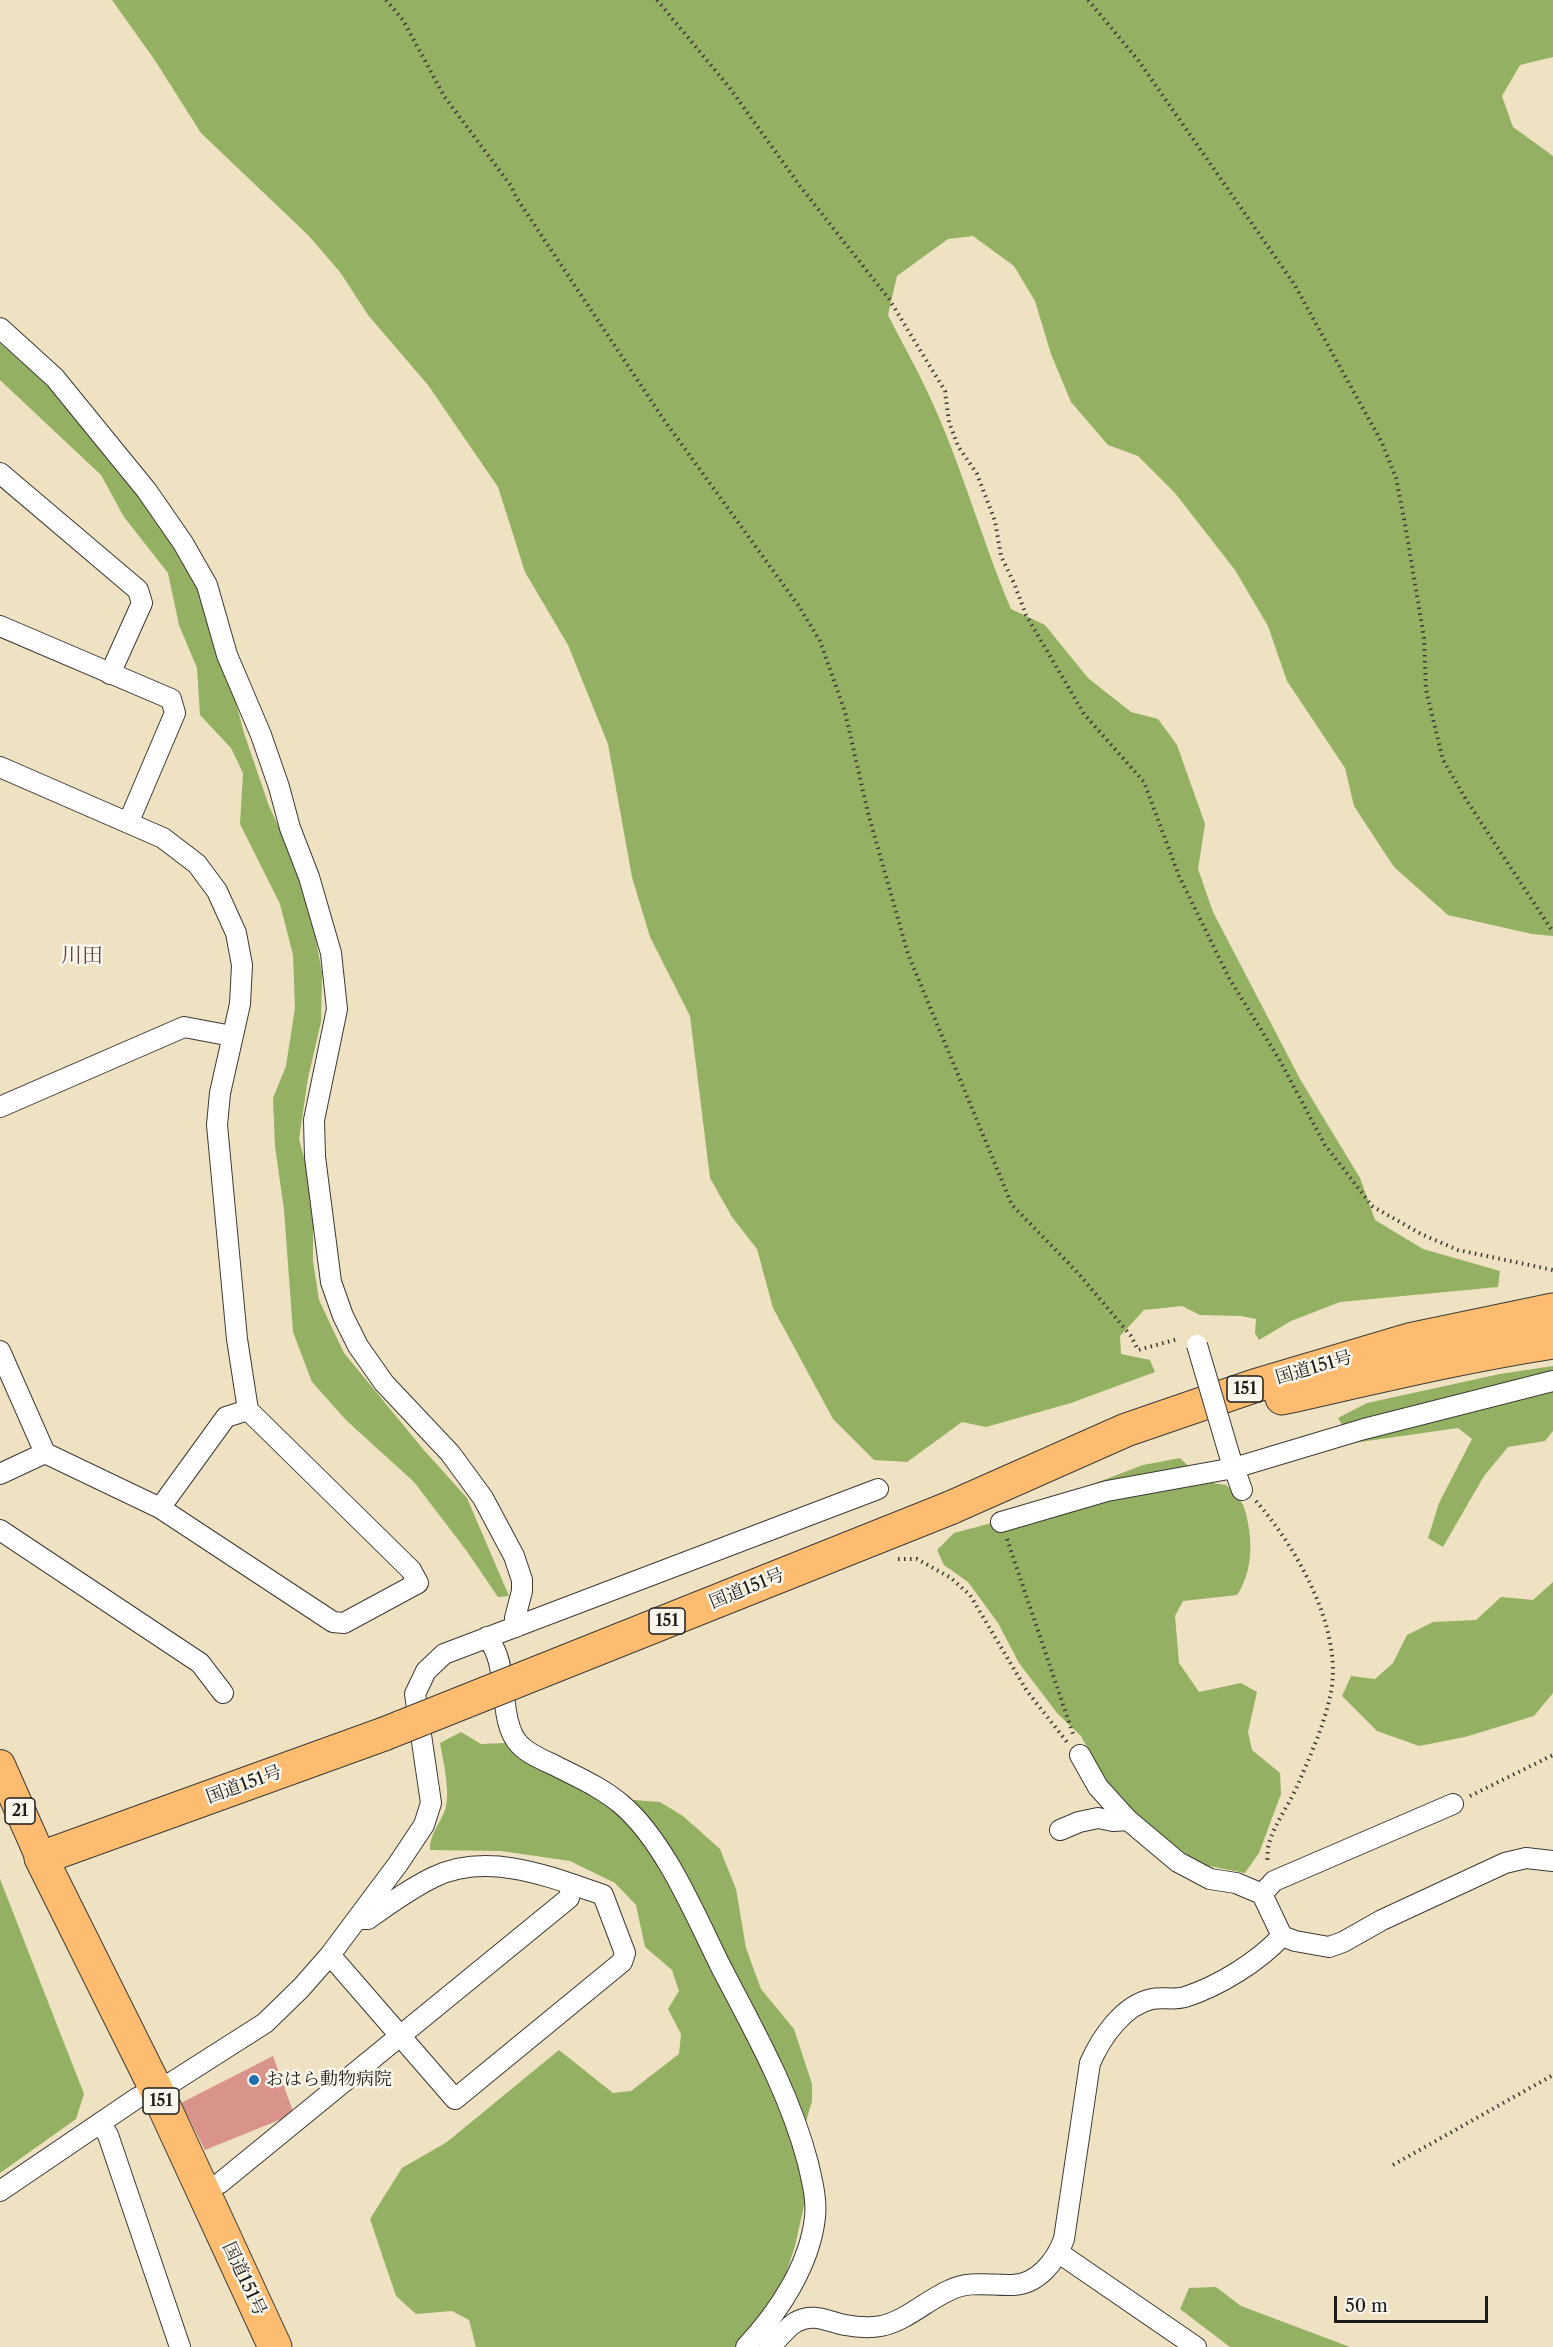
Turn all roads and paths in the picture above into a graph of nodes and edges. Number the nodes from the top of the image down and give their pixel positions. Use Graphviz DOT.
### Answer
graph roads {
  1 [pos="386,0"];
  2 [pos="657,0"];
  3 [pos="1088,0"];
  4 [pos="0,328"];
  5 [pos="0,473"];
  6 [pos="0,626"];
  7 [pos="110,674"];
  8 [pos="0,767"];
  9 [pos="129,821"];
  10 [pos="1553,932"];
  11 [pos="232,1036"];
  12 [pos="0,1107"];
  13 [pos="1553,1270"];
  14 [pos="1553,1310"];
  15 [pos="1553,1342"];
  16 [pos="1197,1345"];
  17 [pos="0,1351"];
  18 [pos="1553,1381"];
  19 [pos="248,1410"];
  20 [pos="45,1453"];
  21 [pos="1232,1462"];
  22 [pos="0,1474"];
  23 [pos="878,1489"];
  24 [pos="1242,1490"];
  25 [pos="160,1508"];
  26 [pos="950,1508"];
  27 [pos="1001,1522"];
  28 [pos="0,1530"];
  29 [pos="894,1559"];
  30 [pos="516,1627"];
  31 [pos="487,1637"];
  32 [pos="223,1693"];
  33 [pos="1080,1755"];
  34 [pos="1553,1755"];
  35 [pos="0,1765"];
  36 [pos="1453,1804"];
  37 [pos="1128,1820"];
  38 [pos="1060,1830"];
  39 [pos="41,1858"];
  40 [pos="1553,1861"];
  41 [pos="572,1884"];
  42 [pos="1257,1892"];
  43 [pos="358,1918"];
  44 [pos="1282,1936"];
  45 [pos="330,1955"];
  46 [pos="401,2035"];
  47 [pos="1553,2075"];
  48 [pos="156,2089"];
  49 [pos="100,2123"];
  50 [pos="1393,2165"];
  51 [pos="203,2191"];
  52 [pos="0,2192"];
  53 [pos="1059,2253"];
  54 [pos="180,2347"];
  55 [pos="275,2347"];
  56 [pos="746,2347"];
  57 [pos="770,2347"];
  58 [pos="1196,2347"];
  1 -- 16 [label="path"];
  2 -- 13 [label="path"];
  3 -- 10 [label="path"];
  4 -- 30 [label="street"];
  5 -- 7 [label="street"];
  6 -- 7 [label="street"];
  7 -- 9 [label="street"];
  8 -- 9 [label="street"];
  9 -- 11 [label="street"];
  11 -- 12 [label="street"];
  11 -- 19 [label="street"];
  14 -- 26 [label="highway, 国道151号 / 151"];
  15 -- 26 [label="highway, 国道151号 / 151"];
  16 -- 21 [label="street, bridge"];
  17 -- 20 [label="street"];
  18 -- 21 [label="street"];
  19 -- 25 [label="street"];
  19 -- 25 [label="street"];
  20 -- 22 [label="street"];
  20 -- 25 [label="street"];
  21 -- 24 [label="street"];
  21 -- 27 [label="street"];
  23 -- 30 [label="street"];
  24 -- 42 [label="path"];
  26 -- 39 [label="highway, 国道151号 / 151, bridge"];
  27 -- 33 [label="path"];
  28 -- 32 [label="street"];
  29 -- 33 [label="path"];
  30 -- 31 [label="street"];
  31 -- 43 [label="street"];
  31 -- 56 [label="street"];
  33 -- 37 [label="street"];
  34 -- 36 [label="path"];
  35 -- 39 [label="main road, 21"];
  36 -- 42 [label="street"];
  37 -- 38 [label="street"];
  37 -- 42 [label="street"];
  39 -- 48 [label="highway, 国道151号 / 151"];
  40 -- 44 [label="street"];
  41 -- 43 [label="street"];
  41 -- 46 [label="street"];
  41 -- 46 [label="street"];
  42 -- 44 [label="street"];
  43 -- 45 [label="street"];
  44 -- 53 [label="street"];
  45 -- 46 [label="street"];
  45 -- 48 [label="street"];
  46 -- 51 [label="street"];
  47 -- 50 [label="path"];
  48 -- 49 [label="street"];
  48 -- 51 [label="highway, 国道151号 / 151"];
  49 -- 52 [label="street"];
  49 -- 54 [label="street"];
  51 -- 55 [label="highway, 国道151号 / 151"];
  53 -- 57 [label="street"];
  53 -- 58 [label="street"];
}
